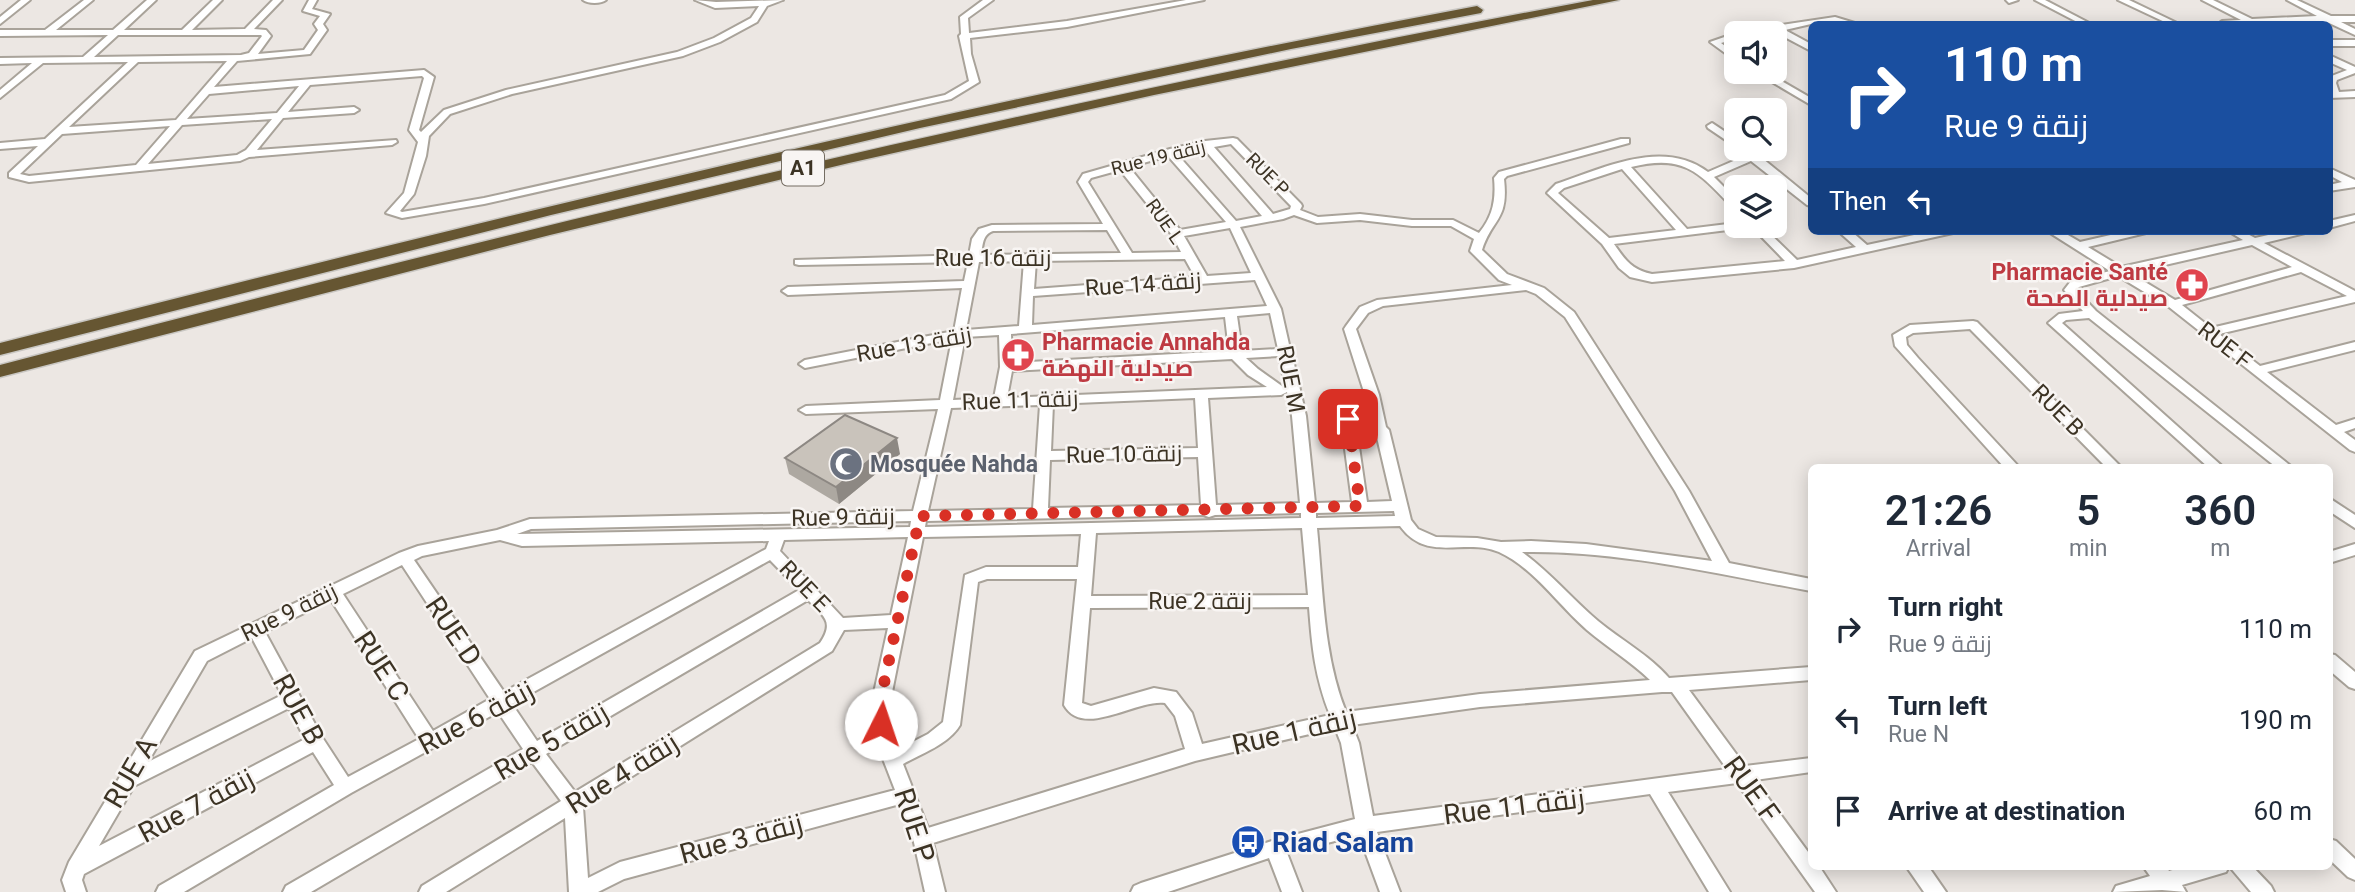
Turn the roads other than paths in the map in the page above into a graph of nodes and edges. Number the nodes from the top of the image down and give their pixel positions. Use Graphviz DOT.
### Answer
graph roads {
  1 [pos="26,0"];
  2 [pos="89,0"];
  3 [pos="152,0"];
  4 [pos="218,0"];
  5 [pos="278,0"];
  6 [pos="313,0"];
  7 [pos="587,0"];
  8 [pos="602,0"];
  9 [pos="699,0"];
  10 [pos="989,0"];
  11 [pos="1200,0"];
  12 [pos="1531,0"];
  13 [pos="1613,0"];
  14 [pos="2014,0"];
  15 [pos="2039,0"];
  16 [pos="2122,0"];
  17 [pos="2206,0"];
  18 [pos="2291,0"];
  19 [pos="774,1"];
  20 [pos="2009,1"];
  21 [pos="2328,18"];
  22 [pos="2249,20"];
  23 [pos="0,21"];
  24 [pos="2081,21"];
  25 [pos="2168,21"];
  26 [pos="2242,21"];
  27 [pos="2355,21"];
  28 [pos="1808,24"];
  29 [pos="1787,27"];
  30 [pos="247,32"];
  31 [pos="2355,32"];
  32 [pos="0,33"];
  33 [pos="47,33"];
  34 [pos="116,33"];
  35 [pos="183,33"];
  36 [pos="1787,35"];
  37 [pos="963,36"];
  38 [pos="1724,39"];
  39 [pos="2333,43"];
  40 [pos="2355,43"];
  41 [pos="1808,46"];
  42 [pos="1724,49"];
  43 [pos="249,57"];
  44 [pos="234,59"];
  45 [pos="2333,60"];
  46 [pos="0,61"];
  47 [pos="40,61"];
  48 [pos="84,61"];
  49 [pos="134,61"];
  50 [pos="2354,70"];
  51 [pos="2333,78"];
  52 [pos="306,84"];
  53 [pos="1780,84"];
  54 [pos="205,91"];
  55 [pos="2355,94"];
  56 [pos="0,95"];
  57 [pos="2333,95"];
  58 [pos="1808,100"];
  59 [pos="354,110"];
  60 [pos="279,116"];
  61 [pos="417,120"];
  62 [pos="433,123"];
  63 [pos="175,125"];
  64 [pos="1712,126"];
  65 [pos="61,131"];
  66 [pos="1724,135"];
  67 [pos="422,141"];
  68 [pos="1625,141"];
  69 [pos="48,142"];
  70 [pos="392,142"];
  71 [pos="1205,144"];
  72 [pos="0,146"];
  73 [pos="1241,148"];
  74 [pos="1170,152"];
  75 [pos="247,154"];
  76 [pos="1733,161"];
  77 [pos="1759,161"];
  78 [pos="1122,164"];
  79 [pos="1625,166"];
  80 [pos="139,168"];
  81 [pos="2333,173"];
  82 [pos="1708,176"];
  83 [pos="2354,183"];
  84 [pos="2333,187"];
  85 [pos="1724,193"];
  86 [pos="1808,201"];
  87 [pos="1294,206"];
  88 [pos="1269,216"];
  89 [pos="2355,218"];
  90 [pos="1233,224"];
  91 [pos="2333,224"];
  92 [pos="1724,227"];
  93 [pos="1110,228"];
  94 [pos="1684,232"];
  95 [pos="1177,234"];
  96 [pos="1849,235"];
  97 [pos="1932,235"];
  98 [pos="2060,235"];
  99 [pos="2125,235"];
  100 [pos="2241,235"];
  101 [pos="2284,235"];
  102 [pos="1480,238"];
  103 [pos="1768,238"];
  104 [pos="1606,242"];
  105 [pos="2254,242"];
  106 [pos="2079,246"];
  107 [pos="1866,250"];
  108 [pos="1188,256"];
  109 [pos="1129,257"];
  110 [pos="973,258"];
  111 [pos="1030,259"];
  112 [pos="799,262"];
  113 [pos="1794,264"];
  114 [pos="2302,268"];
  115 [pos="2121,271"];
  116 [pos="1260,276"];
  117 [pos="1203,280"];
  118 [pos="970,285"];
  119 [pos="1528,286"];
  120 [pos="788,291"];
  121 [pos="1027,293"];
  122 [pos="2355,297"];
  123 [pos="2173,304"];
  124 [pos="1275,309"];
  125 [pos="1231,313"];
  126 [pos="2092,314"];
  127 [pos="1025,329"];
  128 [pos="1004,330"];
  129 [pos="2210,332"];
  130 [pos="960,334"];
  131 [pos="2355,346"];
  132 [pos="0,349"];
  133 [pos="1287,352"];
  134 [pos="1236,355"];
  135 [pos="805,364"];
  136 [pos="1006,367"];
  137 [pos="2258,370"];
  138 [pos="0,371"];
  139 [pos="1277,391"];
  140 [pos="1293,392"];
  141 [pos="1201,394"];
  142 [pos="1047,399"];
  143 [pos="1000,401"];
  144 [pos="946,402"];
  145 [pos="806,410"];
  146 [pos="2355,423"];
  147 [pos="2335,430"];
  148 [pos="1382,432"];
  149 [pos="2355,447"];
  150 [pos="1205,452"];
  151 [pos="1044,456"];
  152 [pos="2009,464"];
  153 [pos="2112,464"];
  154 [pos="2213,464"];
  155 [pos="2281,464"];
  156 [pos="1360,506"];
  157 [pos="2333,506"];
  158 [pos="1209,512"];
  159 [pos="1402,514"];
  160 [pos="1040,515"];
  161 [pos="1308,516"];
  162 [pos="2355,523"];
  163 [pos="918,524"];
  164 [pos="1089,529"];
  165 [pos="499,535"];
  166 [pos="775,544"];
  167 [pos="1500,547"];
  168 [pos="2355,549"];
  169 [pos="404,557"];
  170 [pos="2333,557"];
  171 [pos="1724,568"];
  172 [pos="1085,573"];
  173 [pos="1808,584"];
  174 [pos="333,591"];
  175 [pos="810,591"];
  176 [pos="1316,601"];
  177 [pos="1083,602"];
  178 [pos="899,621"];
  179 [pos="837,624"];
  180 [pos="255,628"];
  181 [pos="816,654"];
  182 [pos="201,656"];
  183 [pos="2333,663"];
  184 [pos="1808,673"];
  185 [pos="2355,682"];
  186 [pos="1672,687"];
  187 [pos="293,698"];
  188 [pos="502,704"];
  189 [pos="1340,720"];
  190 [pos="430,741"];
  191 [pos="316,742"];
  192 [pos="534,751"];
  193 [pos="1196,754"];
  194 [pos="892,761"];
  195 [pos="1808,765"];
  196 [pos="1741,774"];
  197 [pos="124,782"];
  198 [pos="345,788"];
  199 [pos="1656,788"];
  200 [pos="906,795"];
  201 [pos="573,803"];
  202 [pos="1364,825"];
  203 [pos="922,838"];
  204 [pos="1275,848"];
  205 [pos="2333,851"];
  206 [pos="1808,867"];
  207 [pos="76,868"];
  208 [pos="1810,870"];
  209 [pos="1919,870"];
  210 [pos="2204,870"];
  211 [pos="2243,870"];
  212 [pos="2355,872"];
  213 [pos="2165,880"];
  214 [pos="76,892"];
  215 [pos="166,892"];
  216 [pos="293,892"];
  217 [pos="429,892"];
  218 [pos="579,892"];
  219 [pos="935,892"];
  220 [pos="1141,892"];
  221 [pos="1292,892"];
  222 [pos="1390,892"];
  223 [pos="1720,892"];
  224 [pos="1826,892"];
  225 [pos="1936,892"];
  226 [pos="2123,892"];
  227 [pos="2264,892"];
  1 -- 23 [label="street"];
  2 -- 33 [label="street"];
  3 -- 34 [label="street"];
  4 -- 35 [label="street"];
  5 -- 30 [label="street"];
  6 -- 43 [label="street"];
  7 -- 8 [label="street"];
  9 -- 19 [label="street"];
  10 -- 37 [label="street"];
  11 -- 37 [label="street"];
  12 -- 132 [label="highway, A1"];
  13 -- 138 [label="highway, A1"];
  14 -- 20 [label="street"];
  15 -- 24 [label="street"];
  16 -- 25 [label="street"];
  17 -- 22 [label="street"];
  18 -- 21 [label="street"];
  19 -- 62 [label="street"];
  21 -- 22 [label="street"];
  21 -- 27 [label="street"];
  21 -- 31 [label="street"];
  22 -- 26 [label="street"];
  28 -- 29 [label="street"];
  30 -- 35 [label="street"];
  30 -- 43 [label="street"];
  32 -- 33 [label="street"];
  33 -- 34 [label="street"];
  34 -- 35 [label="street"];
  34 -- 48 [label="street"];
  36 -- 41 [label="street"];
  37 -- 67 [label="street"];
  38 -- 42 [label="street"];
  39 -- 40 [label="street"];
  43 -- 44 [label="street"];
  44 -- 49 [label="street"];
  44 -- 54 [label="street"];
  45 -- 50 [label="street"];
  46 -- 47 [label="street"];
  47 -- 48 [label="street"];
  47 -- 56 [label="street"];
  48 -- 49 [label="street"];
  49 -- 65 [label="street"];
  50 -- 51 [label="street"];
  52 -- 54 [label="street"];
  52 -- 60 [label="street"];
  52 -- 61 [label="street"];
  53 -- 58 [label="street"];
  54 -- 63 [label="street"];
  55 -- 57 [label="street"];
  59 -- 60 [label="street"];
  60 -- 63 [label="street"];
  60 -- 75 [label="street"];
  61 -- 62 [label="street"];
  61 -- 67 [label="street"];
  62 -- 67 [label="street"];
  63 -- 65 [label="street"];
  63 -- 80 [label="street"];
  64 -- 66 [label="street"];
  65 -- 69 [label="street"];
  68 -- 102 [label="street"];
  69 -- 72 [label="street"];
  69 -- 80 [label="street"];
  70 -- 75 [label="street"];
  71 -- 73 [label="street, Rue 19 زنقة"];
  71 -- 74 [label="street, Rue 19 زنقة"];
  71 -- 88 [label="street"];
  73 -- 87 [label="street, RUE P"];
  74 -- 78 [label="street, Rue 19 زنقة"];
  74 -- 90 [label="street, RUE M"];
  75 -- 80 [label="street"];
  76 -- 82 [label="street"];
  77 -- 86 [label="street"];
  78 -- 93 [label="street, Rue 19 زنقة"];
  78 -- 95 [label="street, RUE L"];
  79 -- 82 [label="street"];
  79 -- 94 [label="street"];
  79 -- 104 [label="street"];
  81 -- 83 [label="street"];
  82 -- 85 [label="street"];
  83 -- 84 [label="street"];
  87 -- 88 [label="street"];
  87 -- 102 [label="street"];
  88 -- 90 [label="street"];
  89 -- 91 [label="street"];
  90 -- 95 [label="street"];
  90 -- 116 [label="street, RUE M"];
  92 -- 94 [label="street"];
  93 -- 109 [label="street"];
  93 -- 110 [label="street"];
  94 -- 104 [label="street"];
  95 -- 108 [label="street, RUE L"];
  96 -- 107 [label="street"];
  97 -- 107 [label="street"];
  98 -- 106 [label="street, RUE F"];
  99 -- 106 [label="street"];
  100 -- 105 [label="street"];
  101 -- 105 [label="street"];
  102 -- 119 [label="street"];
  103 -- 113 [label="street"];
  104 -- 113 [label="street"];
  105 -- 114 [label="street"];
  105 -- 115 [label="street"];
  106 -- 115 [label="street, RUE F"];
  107 -- 113 [label="street"];
  108 -- 109 [label="street, Rue 16 زنقة"];
  108 -- 117 [label="street, RUE L"];
  109 -- 111 [label="street, Rue 16 زنقة"];
  110 -- 111 [label="street, Rue 16 زنقة"];
  110 -- 112 [label="street, Rue 16 زنقة"];
  110 -- 118 [label="street, RUE P"];
  111 -- 121 [label="street"];
  114 -- 122 [label="street"];
  114 -- 123 [label="street"];
  115 -- 123 [label="street, RUE F"];
  115 -- 126 [label="street"];
  116 -- 117 [label="street, Rue 14 زنقة"];
  116 -- 124 [label="street, RUE M"];
  117 -- 121 [label="street, Rue 14 زنقة"];
  118 -- 120 [label="street"];
  118 -- 130 [label="street, RUE P"];
  119 -- 148 [label="street"];
  119 -- 171 [label="street"];
  121 -- 127 [label="street"];
  122 -- 129 [label="street"];
  123 -- 129 [label="street, RUE F"];
  124 -- 125 [label="street, Rue 13 زنقة"];
  124 -- 133 [label="street, RUE M"];
  125 -- 127 [label="street, Rue 13 زنقة"];
  125 -- 134 [label="street"];
  126 -- 154 [label="street"];
  126 -- 155 [label="street"];
  127 -- 128 [label="street, Rue 13 زنقة"];
  128 -- 130 [label="street, Rue 13 زنقة"];
  128 -- 136 [label="street"];
  129 -- 137 [label="street, RUE F"];
  130 -- 135 [label="street, Rue 13 زنقة"];
  130 -- 144 [label="street, RUE P"];
  131 -- 137 [label="street"];
  133 -- 134 [label="street"];
  133 -- 140 [label="street, RUE M"];
  134 -- 136 [label="street"];
  134 -- 139 [label="street"];
  136 -- 143 [label="street"];
  137 -- 147 [label="street, RUE F"];
  139 -- 140 [label="street"];
  139 -- 141 [label="street, Rue 11 زنقة"];
  140 -- 161 [label="street, RUE M"];
  141 -- 142 [label="street, Rue 11 زنقة"];
  141 -- 150 [label="street"];
  142 -- 143 [label="street, Rue 11 زنقة"];
  142 -- 151 [label="street"];
  143 -- 144 [label="street, Rue 11 زنقة"];
  144 -- 145 [label="street, Rue 11 زنقة"];
  144 -- 163 [label="street, RUE P"];
  146 -- 147 [label="street"];
  147 -- 149 [label="street, RUE F"];
  148 -- 156 [label="street"];
  148 -- 159 [label="street"];
  150 -- 151 [label="street, Rue 10 زنقة"];
  150 -- 158 [label="street"];
  151 -- 160 [label="street"];
  152 -- 153 [label="street, RUE B"];
  156 -- 159 [label="street, Rue 9 زنقة"];
  156 -- 161 [label="street, Rue 9 زنقة"];
  157 -- 162 [label="street"];
  158 -- 160 [label="street, Rue 9 زنقة"];
  158 -- 161 [label="street, Rue 9 زنقة"];
  159 -- 161 [label="street, Rue 9 زنقة"];
  159 -- 167 [label="street"];
  160 -- 163 [label="street, Rue 9 زنقة"];
  161 -- 164 [label="street, Rue 9 زنقة"];
  161 -- 176 [label="street, RUE M"];
  163 -- 164 [label="street, Rue 9 زنقة"];
  163 -- 165 [label="street, Rue 9 زنقة"];
  163 -- 166 [label="street, Rue 9 زنقة"];
  163 -- 178 [label="street, RUE P"];
  164 -- 172 [label="street"];
  165 -- 166 [label="street, Rue 9 زنقة"];
  165 -- 169 [label="street, Rue 9 زنقة"];
  166 -- 175 [label="street, RUE E"];
  166 -- 188 [label="street, Rue 6 زنقة"];
  167 -- 171 [label="street"];
  167 -- 186 [label="street, RUE F"];
  168 -- 170 [label="street"];
  169 -- 174 [label="street, Rue 9 زنقة"];
  169 -- 188 [label="street, RUE D"];
  171 -- 173 [label="street"];
  172 -- 177 [label="street"];
  172 -- 194 [label="street"];
  174 -- 180 [label="street, Rue 9 زنقة"];
  174 -- 190 [label="street, RUE C"];
  175 -- 179 [label="street, RUE E"];
  175 -- 192 [label="street, Rue 5 زنقة"];
  176 -- 177 [label="street, Rue 2 زنقة"];
  176 -- 189 [label="street, RUE M"];
  177 -- 193 [label="street"];
  178 -- 179 [label="street"];
  178 -- 194 [label="street, RUE P"];
  179 -- 181 [label="street, RUE E"];
  180 -- 182 [label="street, Rue 9 زنقة"];
  180 -- 187 [label="street, RUE B"];
  181 -- 201 [label="street, Rue 4 زنقة"];
  182 -- 197 [label="street, RUE A"];
  183 -- 185 [label="street"];
  184 -- 186 [label="street, Rue 1 زنقة"];
  186 -- 189 [label="street, Rue 1 زنقة"];
  186 -- 196 [label="street, RUE F"];
  187 -- 191 [label="street, RUE B"];
  187 -- 197 [label="street"];
  188 -- 190 [label="street, Rue 6 زنقة"];
  188 -- 192 [label="street, RUE D"];
  189 -- 193 [label="street, Rue 1 زنقة"];
  189 -- 202 [label="street, RUE M"];
  190 -- 198 [label="street, Rue 6 زنقة"];
  191 -- 198 [label="street, RUE B"];
  191 -- 207 [label="street, Rue 7 زنقة"];
  192 -- 201 [label="street, RUE D"];
  192 -- 216 [label="street, Rue 5 زنقة"];
  193 -- 203 [label="street, Rue 1 زنقة"];
  194 -- 200 [label="street, RUE P"];
  195 -- 196 [label="street, Rue 11 زنقة"];
  196 -- 199 [label="street, Rue 11 زنقة"];
  196 -- 206 [label="street, RUE F"];
  197 -- 207 [label="street, RUE A"];
  198 -- 215 [label="street, Rue 6 زنقة"];
  199 -- 202 [label="street, Rue 11 زنقة"];
  199 -- 223 [label="street"];
  200 -- 203 [label="street, RUE P"];
  200 -- 218 [label="street, Rue 3 زنقة"];
  201 -- 217 [label="street, Rue 4 زنقة"];
  201 -- 218 [label="street"];
  202 -- 204 [label="street, Rue 11 زنقة"];
  202 -- 222 [label="street, RUE M"];
  203 -- 219 [label="street, RUE P"];
  204 -- 220 [label="street, Rue 11 زنقة"];
  204 -- 221 [label="street"];
  205 -- 212 [label="street"];
  207 -- 214 [label="street, RUE A"];
  208 -- 224 [label="street, RUE F"];
  209 -- 225 [label="street"];
  210 -- 213 [label="street"];
  211 -- 227 [label="street"];
  213 -- 226 [label="street"];
}
